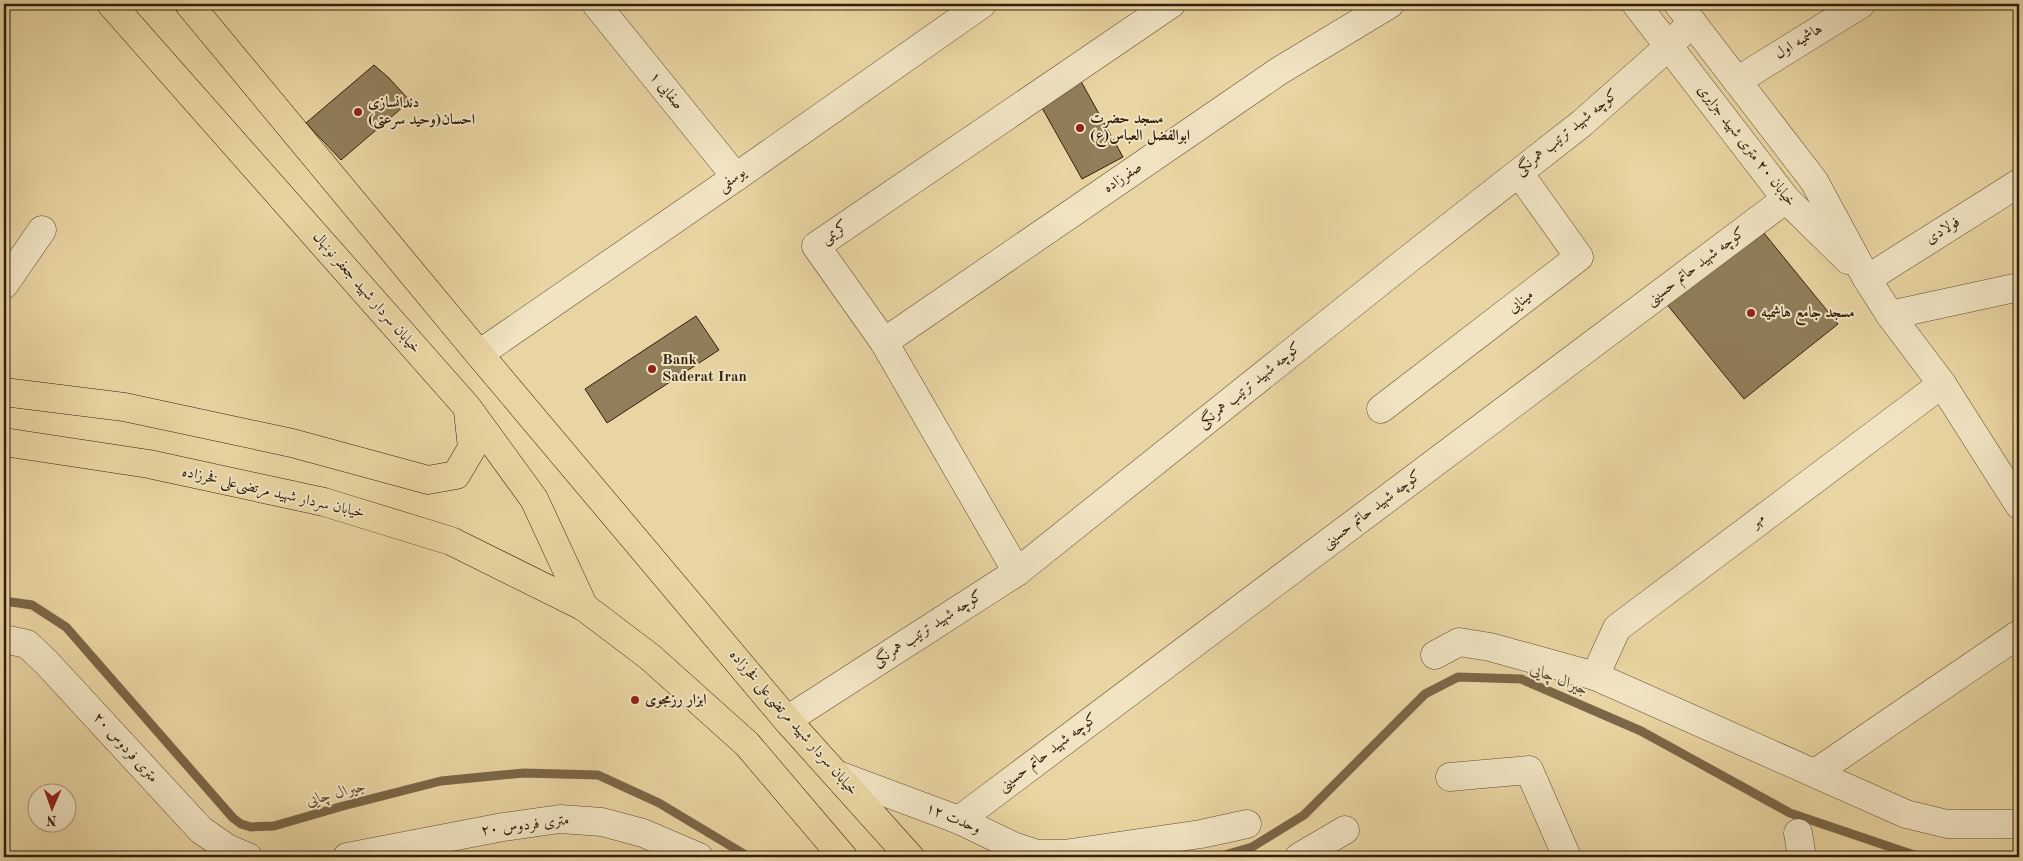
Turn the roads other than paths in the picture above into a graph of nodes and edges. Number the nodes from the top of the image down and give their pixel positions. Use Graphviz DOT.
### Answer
graph roads {
  1 [pos="111,4"];
  2 [pos="189,4"];
  3 [pos="596,4"];
  4 [pos="1171,4"];
  5 [pos="1390,4"];
  6 [pos="1636,4"];
  7 [pos="1861,4"];
  8 [pos="964,9"];
  9 [pos="1685,13"];
  10 [pos="1668,47"];
  11 [pos="1737,81"];
  12 [pos="1519,174"];
  13 [pos="736,177"];
  14 [pos="2019,183"];
  15 [pos="1786,199"];
  16 [pos="42,230"];
  17 [pos="1867,279"];
  18 [pos="4,285"];
  19 [pos="2019,287"];
  20 [pos="1890,315"];
  21 [pos="884,342"];
  22 [pos="479,354"];
  23 [pos="1942,384"];
  24 [pos="4,392"];
  25 [pos="467,407"];
  26 [pos="1381,409"];
  27 [pos="4,442"];
  28 [pos="2019,505"];
  29 [pos="1017,572"];
  30 [pos="584,607"];
  31 [pos="2019,634"];
  32 [pos="4,639"];
  33 [pos="1436,655"];
  34 [pos="1595,676"];
  35 [pos="787,720"];
  36 [pos="1814,773"];
  37 [pos="1450,777"];
  38 [pos="844,781"];
  39 [pos="959,820"];
  40 [pos="1246,824"];
  41 [pos="2019,824"];
  42 [pos="1345,830"];
  43 [pos="835,848"];
  44 [pos="358,856"];
  45 [pos="248,857"];
  46 [pos="699,857"];
  47 [pos="910,857"];
  48 [pos="1298,857"];
  49 [pos="1567,857"];
  1 -- 25 [label="main road, خیابان سردار شهید جعفر نونهال"];
  2 -- 22 [label="main road"];
  3 -- 13 [label="street, صفایی ۱"];
  4 -- 21 [label="street, کریمی"];
  5 -- 21 [label="street, صفرزاده"];
  6 -- 10 [label="street, خیابان ۲۰ متری شهید جزایری"];
  7 -- 11 [label="street, هاشمیه اول"];
  8 -- 13 [label="street, یوسفی"];
  9 -- 10 [label="street, کوچه شهید ترتیب همرنگی"];
  9 -- 11 [label="street, خیابان ۲۰ متری شهید جزایری"];
  10 -- 12 [label="street, کوچه شهید ترتیب همرنگی"];
  10 -- 15 [label="street, خیابان ۲۰ متری شهید جزایری"];
  11 -- 17 [label="street, خیابان ۲۰ متری شهید جزایری"];
  12 -- 26 [label="street, مینایی"];
  12 -- 29 [label="street, کوچه شهید ترتیب همرنگی"];
  13 -- 22 [label="street, یوسفی"];
  14 -- 17 [label="street, فولادی"];
  15 -- 17 [label="street, خیابان ۲۰ متری شهید جزایری"];
  15 -- 39 [label="street, کوچه شهید حاتم حسینی"];
  16 -- 18 [label="street"];
  17 -- 20 [label="street, خیابان ۲۰ متری شهید جزایری"];
  19 -- 20 [label="street"];
  20 -- 23 [label="street, خیابان ۲۰ متری شهید جزایری"];
  21 -- 29 [label="street, کریمی"];
  22 -- 35 [label="main road, خیابان سردار شهید مرتضی‌علی فخرزاده"];
  23 -- 28 [label="street, خیابان ۲۰ متری شهید جزایری"];
  23 -- 34 [label="street, مهر"];
  24 -- 25 [label="main road"];
  25 -- 30 [label="main road, خیابان سردار شهید جعفر نونهال"];
  27 -- 30 [label="main road, خیابان سردار شهید مرتضی‌علی فخرزاده"];
  29 -- 35 [label="street, کوچه شهید ترتیب همرنگی"];
  30 -- 43 [label="main road, خیابان سردار شهید مرتضی‌علی فخرزاده"];
  31 -- 36 [label="street"];
  32 -- 45 [label="street, ۲۰ متری فردوس"];
  33 -- 34 [label="street"];
  34 -- 36 [label="street"];
  35 -- 38 [label="main road, خیابان سردار شهید مرتضی‌علی فخرزاده"];
  36 -- 41 [label="street"];
  37 -- 49 [label="street"];
  38 -- 39 [label="street, وحدت ۱۲"];
  38 -- 47 [label="main road, خیابان سردار شهید مرتضی‌علی فخرزاده"];
  39 -- 40 [label="street, وحدت ۱۲"];
  42 -- 48 [label="street"];
  44 -- 46 [label="street, ۲۰ متری فردوس"];
}
